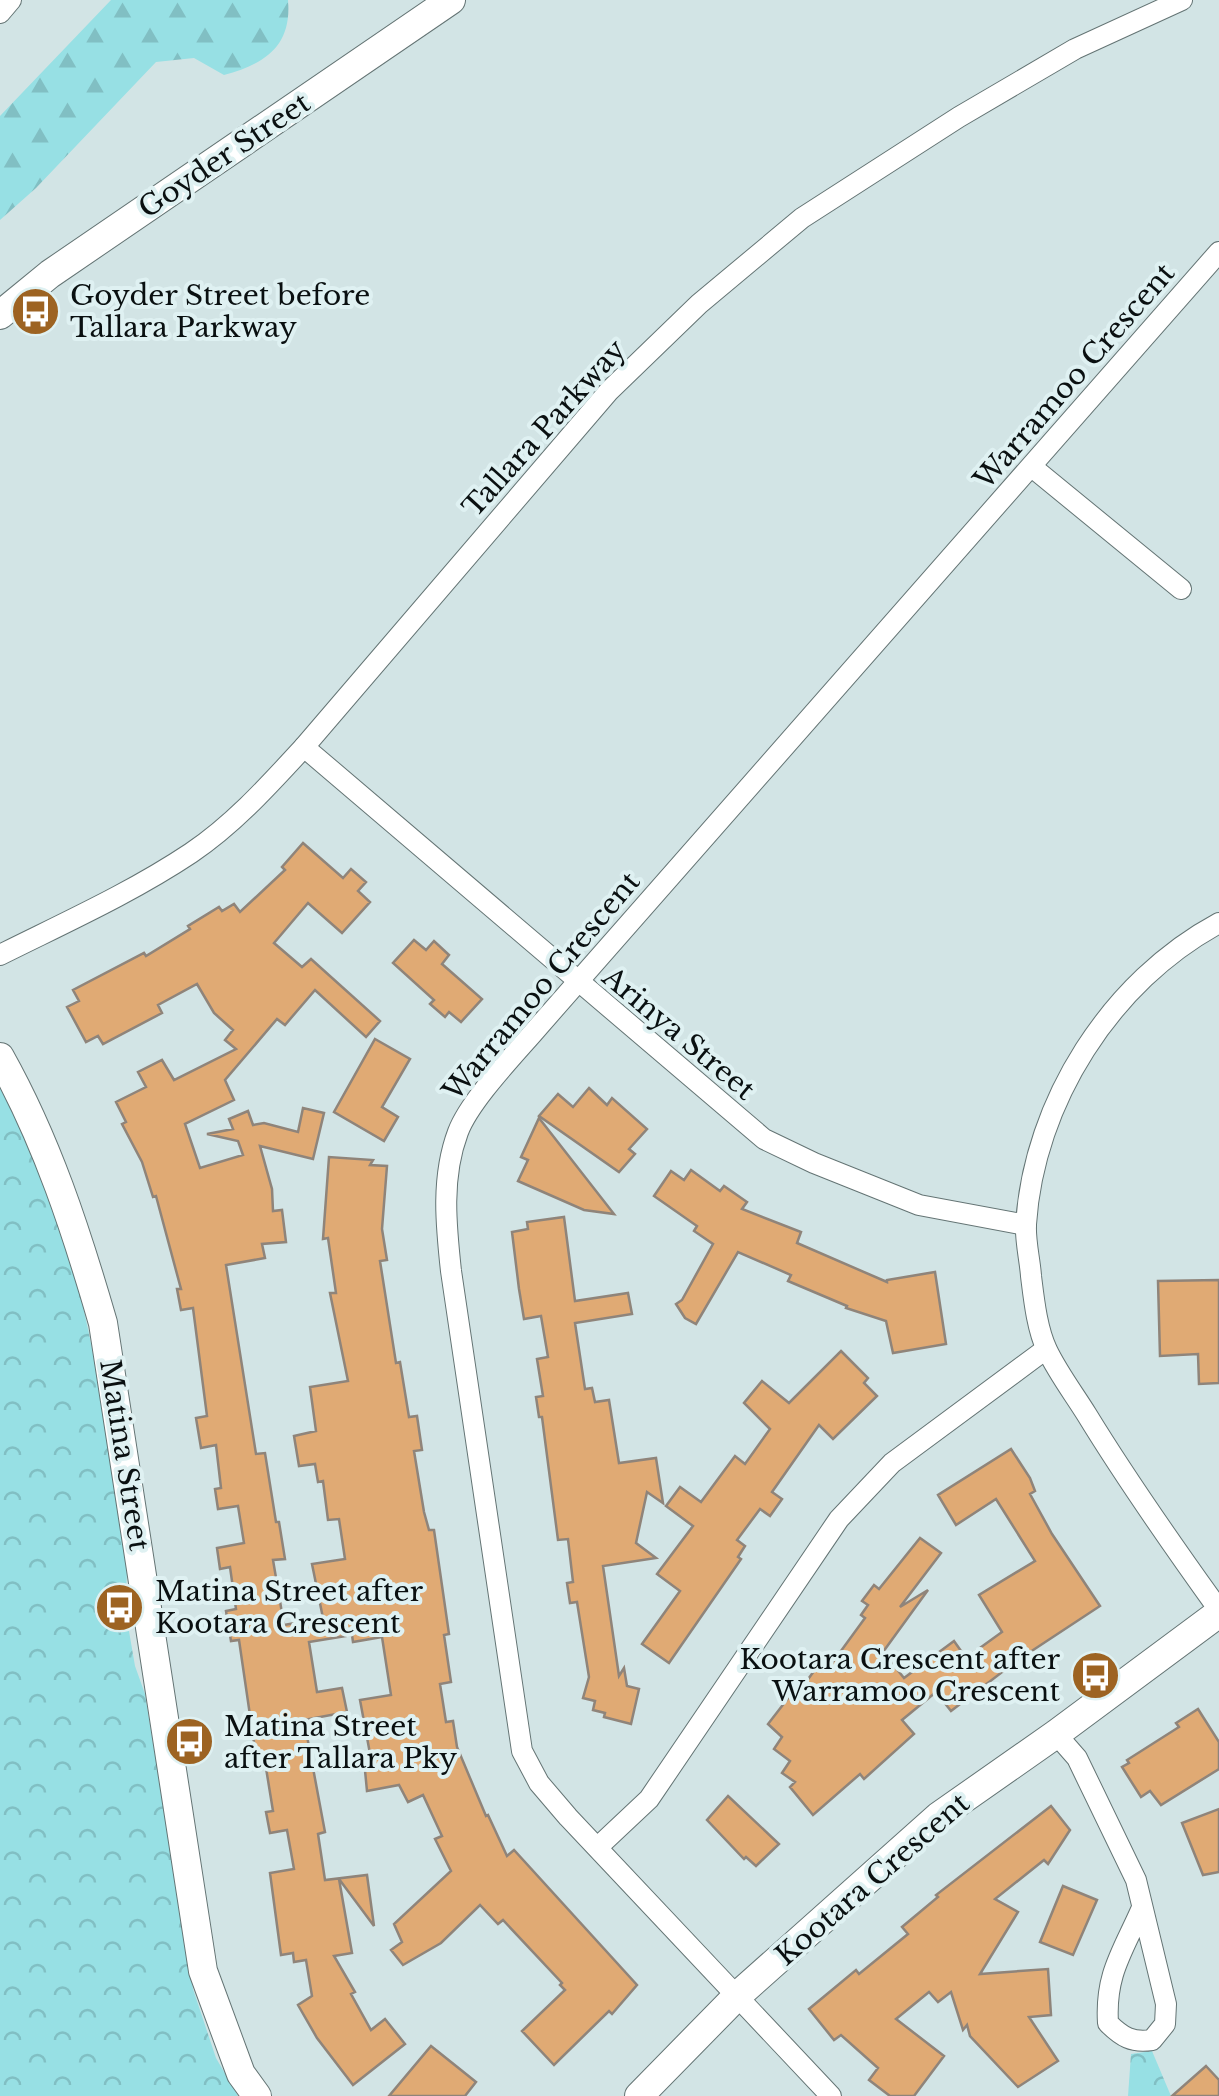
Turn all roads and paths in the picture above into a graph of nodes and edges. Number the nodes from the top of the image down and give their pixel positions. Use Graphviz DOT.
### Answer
graph roads {
  1 [pos="11,0"];
  2 [pos="451,0"];
  3 [pos="1182,0"];
  4 [pos="0,13"];
  5 [pos="1219,252"];
  6 [pos="0,314"];
  7 [pos="1032,467"];
  8 [pos="1181,589"];
  9 [pos="304,748"];
  10 [pos="1219,923"];
  11 [pos="0,956"];
  12 [pos="576,982"];
  13 [pos="0,1057"];
  14 [pos="1026,1225"];
  15 [pos="1046,1349"];
  16 [pos="1219,1611"];
  17 [pos="1056,1734"];
  18 [pos="599,1846"];
  19 [pos="1141,1910"];
  20 [pos="737,1996"];
  21 [pos="257,2096"];
  22 [pos="639,2096"];
  23 [pos="831,2096"];
  1 -- 4 [label="street"];
  2 -- 6 [label="street, Goyder Street"];
  3 -- 9 [label="street, Tallara Parkway"];
  5 -- 7 [label="street, Warramoo Crescent"];
  7 -- 8 [label="street"];
  7 -- 12 [label="street, Warramoo Crescent"];
  9 -- 11 [label="street, Tallara Parkway"];
  9 -- 12 [label="street, Arinya Street"];
  10 -- 14 [label="street"];
  12 -- 14 [label="street, Arinya Street"];
  12 -- 18 [label="street, Warramoo Crescent"];
  13 -- 21 [label="street, Matina Street"];
  14 -- 15 [label="street"];
  15 -- 16 [label="street"];
  15 -- 18 [label="street"];
  16 -- 17 [label="street, Kootara Crescent"];
  17 -- 19 [label="street"];
  17 -- 20 [label="street, Kootara Crescent"];
  18 -- 20 [label="street, Warramoo Crescent"];
  19 -- 19 [label="street"];
  20 -- 22 [label="street, Kootara Crescent"];
  20 -- 23 [label="street, Warramoo Crescent"];
}
